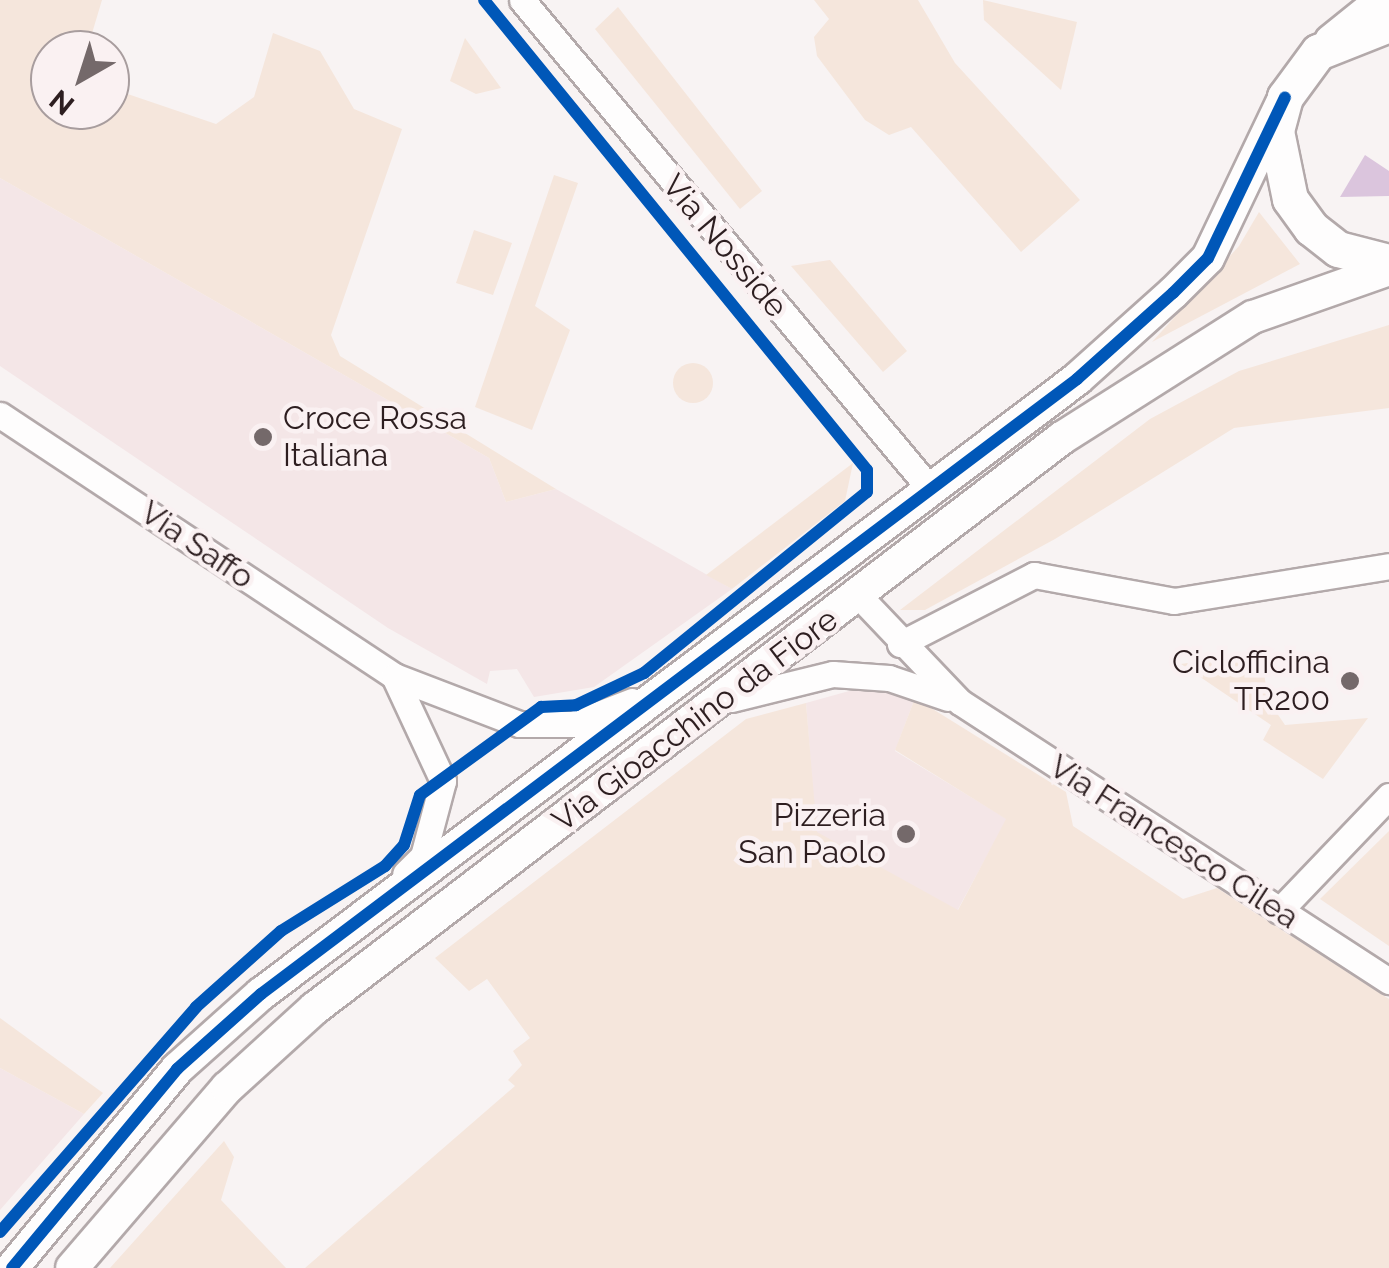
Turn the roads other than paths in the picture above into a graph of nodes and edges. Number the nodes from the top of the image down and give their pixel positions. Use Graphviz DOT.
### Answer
graph roads {
  1 [pos="522,0"];
  2 [pos="1382,0"];
  3 [pos="1389,24"];
  4 [pos="1318,52"];
  5 [pos="1285,97"];
  6 [pos="1389,266"];
  7 [pos="0,414"];
  8 [pos="931,490"];
  9 [pos="1389,566"];
  10 [pos="858,595"];
  11 [pos="900,644"];
  12 [pos="690,668"];
  13 [pos="394,676"];
  14 [pos="960,702"];
  15 [pos="721,703"];
  16 [pos="1389,796"];
  17 [pos="368,910"];
  18 [pos="1280,911"];
  19 [pos="1389,981"];
  20 [pos="12,1268"];
  21 [pos="72,1268"];
  1 -- 8 [label="street, Via Nosside"];
  2 -- 4 [label="street"];
  3 -- 4 [label="main road"];
  4 -- 5 [label="main road"];
  5 -- 6 [label="main road"];
  5 -- 8 [label="street, Via Gioacchino da Fiore"];
  6 -- 10 [label="street, Via Gioacchino da Fiore"];
  7 -- 13 [label="street, Via Saffo"];
  8 -- 12 [label="street, Via Gioacchino da Fiore"];
  9 -- 11 [label="street"];
  10 -- 11 [label="street"];
  10 -- 15 [label="street, Via Gioacchino da Fiore"];
  11 -- 14 [label="street"];
  12 -- 13 [label="street, Via Saffo"];
  12 -- 17 [label="street, Via Gioacchino da Fiore"];
  13 -- 17 [label="street"];
  14 -- 15 [label="street"];
  14 -- 18 [label="street, Via Francesco Cilea"];
  15 -- 21 [label="street, Via Gioacchino da Fiore"];
  16 -- 18 [label="street"];
  17 -- 20 [label="street, Via Gioacchino da Fiore"];
  18 -- 19 [label="street, Via Francesco Cilea"];
}
